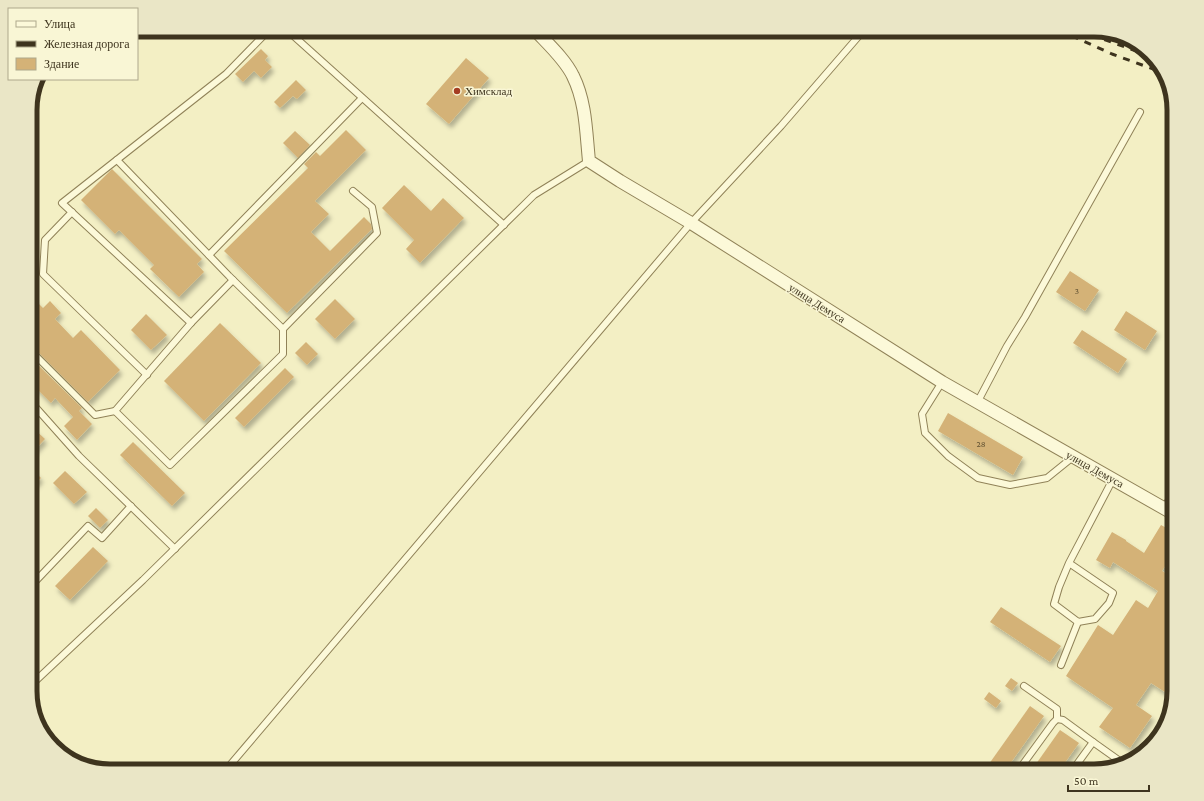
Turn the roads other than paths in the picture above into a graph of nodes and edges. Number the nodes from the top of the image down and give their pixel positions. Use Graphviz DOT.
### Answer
graph roads {
  1 [pos="262,37"];
  2 [pos="295,37"];
  3 [pos="541,37"];
  4 [pos="858,37"];
  5 [pos="362,98"];
  6 [pos="1140,112"];
  7 [pos="116,160"];
  8 [pos="589,161"];
  9 [pos="353,191"];
  10 [pos="72,212"];
  11 [pos="691,223"];
  12 [pos="504,225"];
  13 [pos="209,255"];
  14 [pos="233,280"];
  15 [pos="191,324"];
  16 [pos="283,329"];
  17 [pos="37,357"];
  18 [pos="147,375"];
  19 [pos="942,382"];
  20 [pos="977,403"];
  21 [pos="37,409"];
  22 [pos="116,412"];
  23 [pos="1073,456"];
  24 [pos="1113,479"];
  25 [pos="1167,503"];
  26 [pos="131,506"];
  27 [pos="1164,508"];
  28 [pos="1167,510"];
  29 [pos="175,549"];
  30 [pos="1069,563"];
  31 [pos="37,580"];
  32 [pos="1078,622"];
  33 [pos="1061,665"];
  34 [pos="37,679"];
  35 [pos="1024,686"];
  36 [pos="1058,719"];
  37 [pos="1093,742"];
  38 [pos="1118,760"];
  39 [pos="230,764"];
  40 [pos="1023,764"];
  41 [pos="1077,764"];
  1 -- 7 [label="lane"];
  2 -- 5 [label="lane"];
  3 -- 8 [label="street"];
  4 -- 11 [label="lane"];
  5 -- 12 [label="lane"];
  5 -- 13 [label="lane"];
  6 -- 20 [label="lane"];
  7 -- 10 [label="lane"];
  7 -- 13 [label="lane"];
  8 -- 11 [label="street, улица Демуса"];
  8 -- 12 [label="lane"];
  9 -- 16 [label="lane"];
  10 -- 15 [label="lane"];
  10 -- 18 [label="lane"];
  11 -- 19 [label="street, улица Демуса"];
  11 -- 39 [label="lane"];
  12 -- 29 [label="lane"];
  13 -- 14 [label="lane"];
  14 -- 15 [label="lane"];
  14 -- 16 [label="lane"];
  15 -- 18 [label="lane"];
  16 -- 22 [label="lane"];
  17 -- 22 [label="lane"];
  18 -- 22 [label="lane"];
  19 -- 20 [label="street, улица Демуса"];
  19 -- 23 [label="lane"];
  20 -- 23 [label="street, улица Демуса"];
  21 -- 26 [label="lane"];
  23 -- 24 [label="street, улица Демуса"];
  24 -- 27 [label="street, улица Демуса"];
  24 -- 30 [label="lane"];
  25 -- 27 [label="lane"];
  26 -- 29 [label="lane"];
  26 -- 31 [label="lane"];
  27 -- 28 [label="street, улица Демуса"];
  29 -- 34 [label="lane"];
  30 -- 32 [label="lane"];
  30 -- 32 [label="lane"];
  32 -- 33 [label="lane"];
  35 -- 36 [label="lane"];
  36 -- 37 [label="lane"];
  36 -- 40 [label="lane"];
  37 -- 38 [label="lane"];
  37 -- 41 [label="lane"];
}
